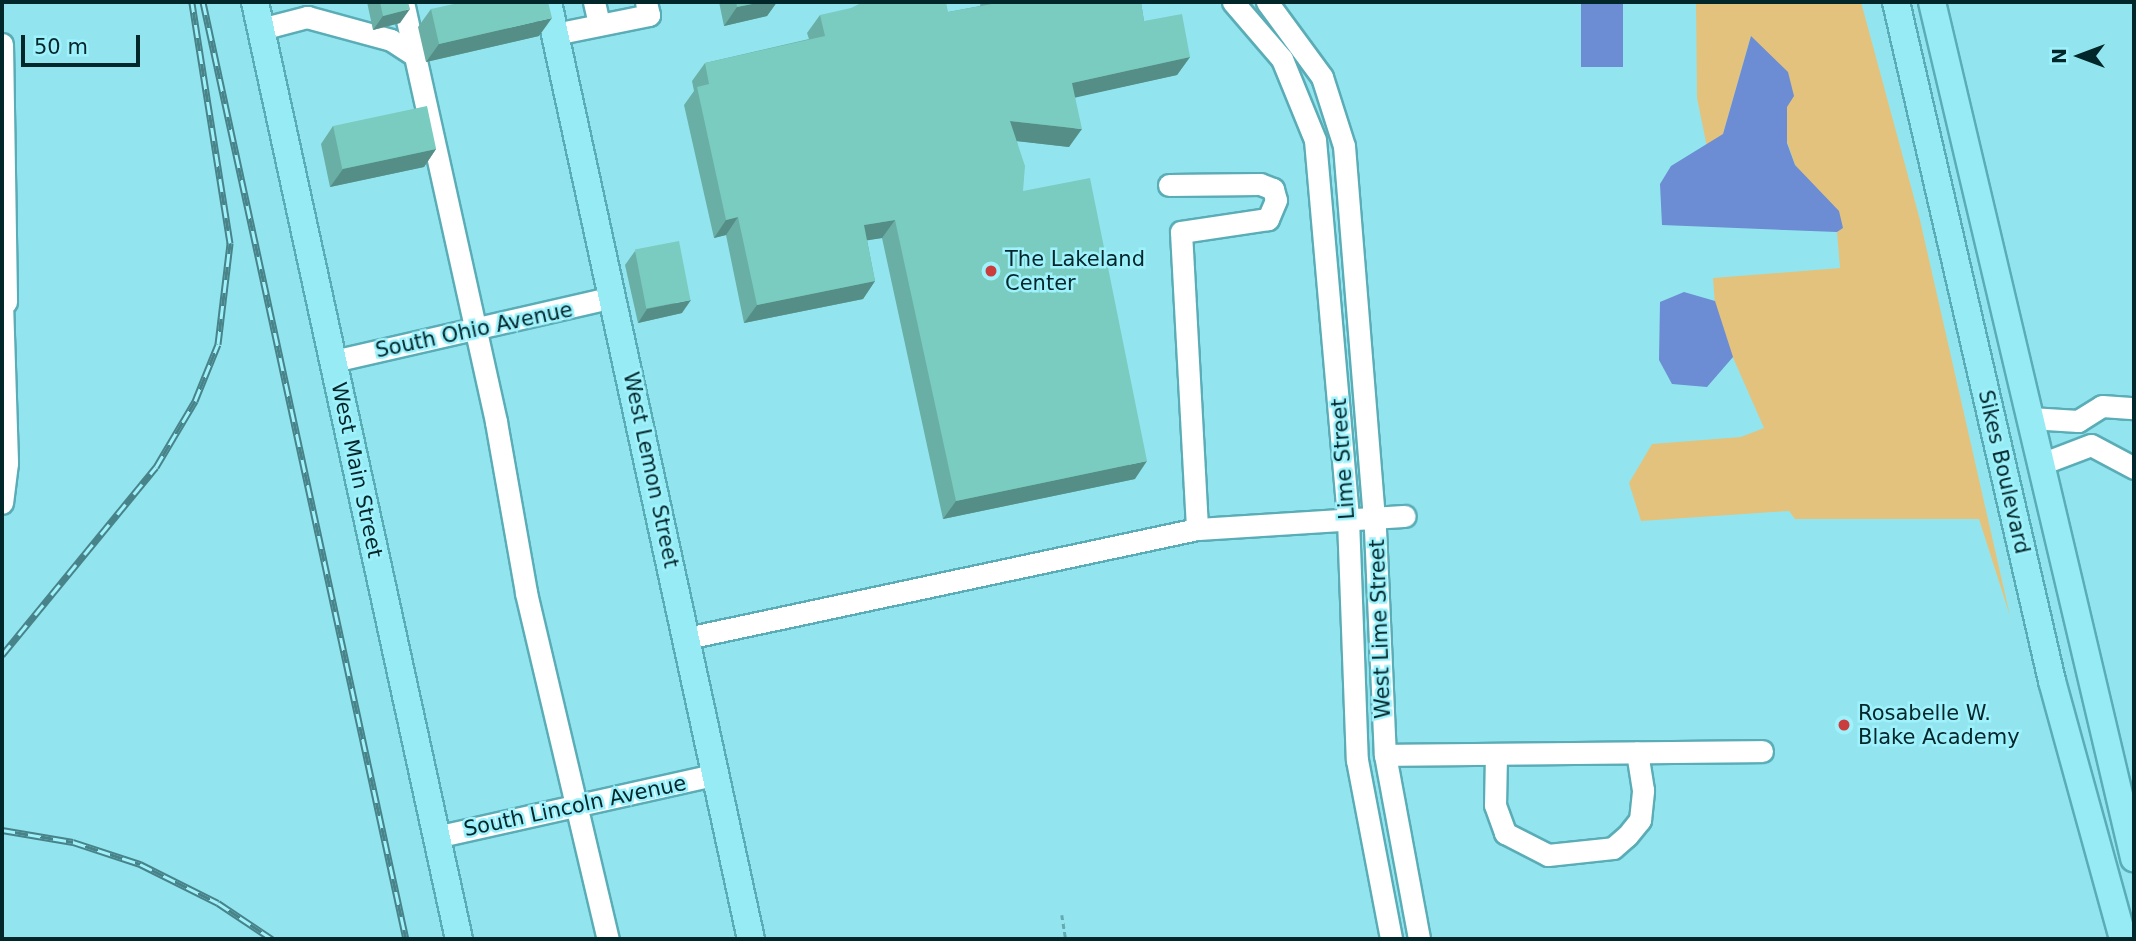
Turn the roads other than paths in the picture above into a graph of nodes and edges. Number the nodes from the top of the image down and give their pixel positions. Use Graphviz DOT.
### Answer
graph roads {
  1 [pos="255,2"];
  2 [pos="403,2"];
  3 [pos="548,2"];
  4 [pos="594,2"];
  5 [pos="646,2"];
  6 [pos="1233,2"];
  7 [pos="1267,2"];
  8 [pos="1896,2"];
  9 [pos="1932,2"];
  10 [pos="313,9"];
  11 [pos="598,24"];
  12 [pos="261,29"];
  13 [pos="555,33"];
  14 [pos="2,44"];
  15 [pos="414,55"];
  16 [pos="1169,185"];
  17 [pos="613,298"];
  18 [pos="4,302"];
  19 [pos="476,330"];
  20 [pos="334,361"];
  21 [pos="2134,408"];
  22 [pos="2030,418"];
  23 [pos="2078,421"];
  24 [pos="2084,447"];
  25 [pos="2041,464"];
  26 [pos="2134,468"];
  27 [pos="2,503"];
  28 [pos="1405,516"];
  29 [pos="1374,517"];
  30 [pos="1348,519"];
  31 [pos="1197,529"];
  32 [pos="687,638"];
  33 [pos="1762,751"];
  34 [pos="1637,752"];
  35 [pos="1496,754"];
  36 [pos="1385,755"];
  37 [pos="714,775"];
  38 [pos="576,806"];
  39 [pos="436,836"];
  40 [pos="2134,858"];
  41 [pos="459,939"];
  42 [pos="608,939"];
  43 [pos="751,939"];
  44 [pos="1391,939"];
  45 [pos="1419,939"];
  46 [pos="2123,939"];
  1 -- 12 [label="main road, West Main Street"];
  2 -- 15 [label="street"];
  3 -- 13 [label="main road, West Lemon Street"];
  4 -- 11 [label="street"];
  5 -- 11 [label="street"];
  6 -- 30 [label="street, Lime Street"];
  7 -- 29 [label="street, West Lime Street"];
  8 -- 46 [label="main road, Sikes Boulevard"];
  9 -- 22 [label="main road, Sikes Boulevard"];
  10 -- 12 [label="street"];
  10 -- 15 [label="street"];
  11 -- 13 [label="street"];
  12 -- 20 [label="main road, West Main Street"];
  13 -- 17 [label="main road, West Lemon Street"];
  14 -- 18 [label="street"];
  15 -- 19 [label="street"];
  16 -- 31 [label="street"];
  17 -- 19 [label="street, South Ohio Avenue"];
  17 -- 32 [label="main road, West Lemon Street"];
  18 -- 27 [label="street"];
  19 -- 20 [label="street, South Ohio Avenue"];
  19 -- 38 [label="street"];
  20 -- 39 [label="main road, West Main Street"];
  21 -- 23 [label="street"];
  22 -- 23 [label="street"];
  22 -- 25 [label="main road, Sikes Boulevard"];
  23 -- 24 [label="street"];
  24 -- 25 [label="street"];
  24 -- 26 [label="street"];
  25 -- 40 [label="main road, Sikes Boulevard"];
  28 -- 29 [label="street"];
  29 -- 30 [label="street"];
  29 -- 36 [label="street, West Lime Street"];
  30 -- 31 [label="street"];
  30 -- 44 [label="street, Lime Street"];
  31 -- 32 [label="street"];
  32 -- 37 [label="main road, West Lemon Street"];
  33 -- 34 [label="street"];
  34 -- 35 [label="street"];
  34 -- 35 [label="street"];
  35 -- 36 [label="street"];
  36 -- 45 [label="street, West Lime Street"];
  37 -- 38 [label="street, South Lincoln Avenue"];
  37 -- 43 [label="main road, West Lemon Street"];
  38 -- 39 [label="street, South Lincoln Avenue"];
  38 -- 42 [label="street"];
  39 -- 41 [label="main road, West Main Street"];
}
